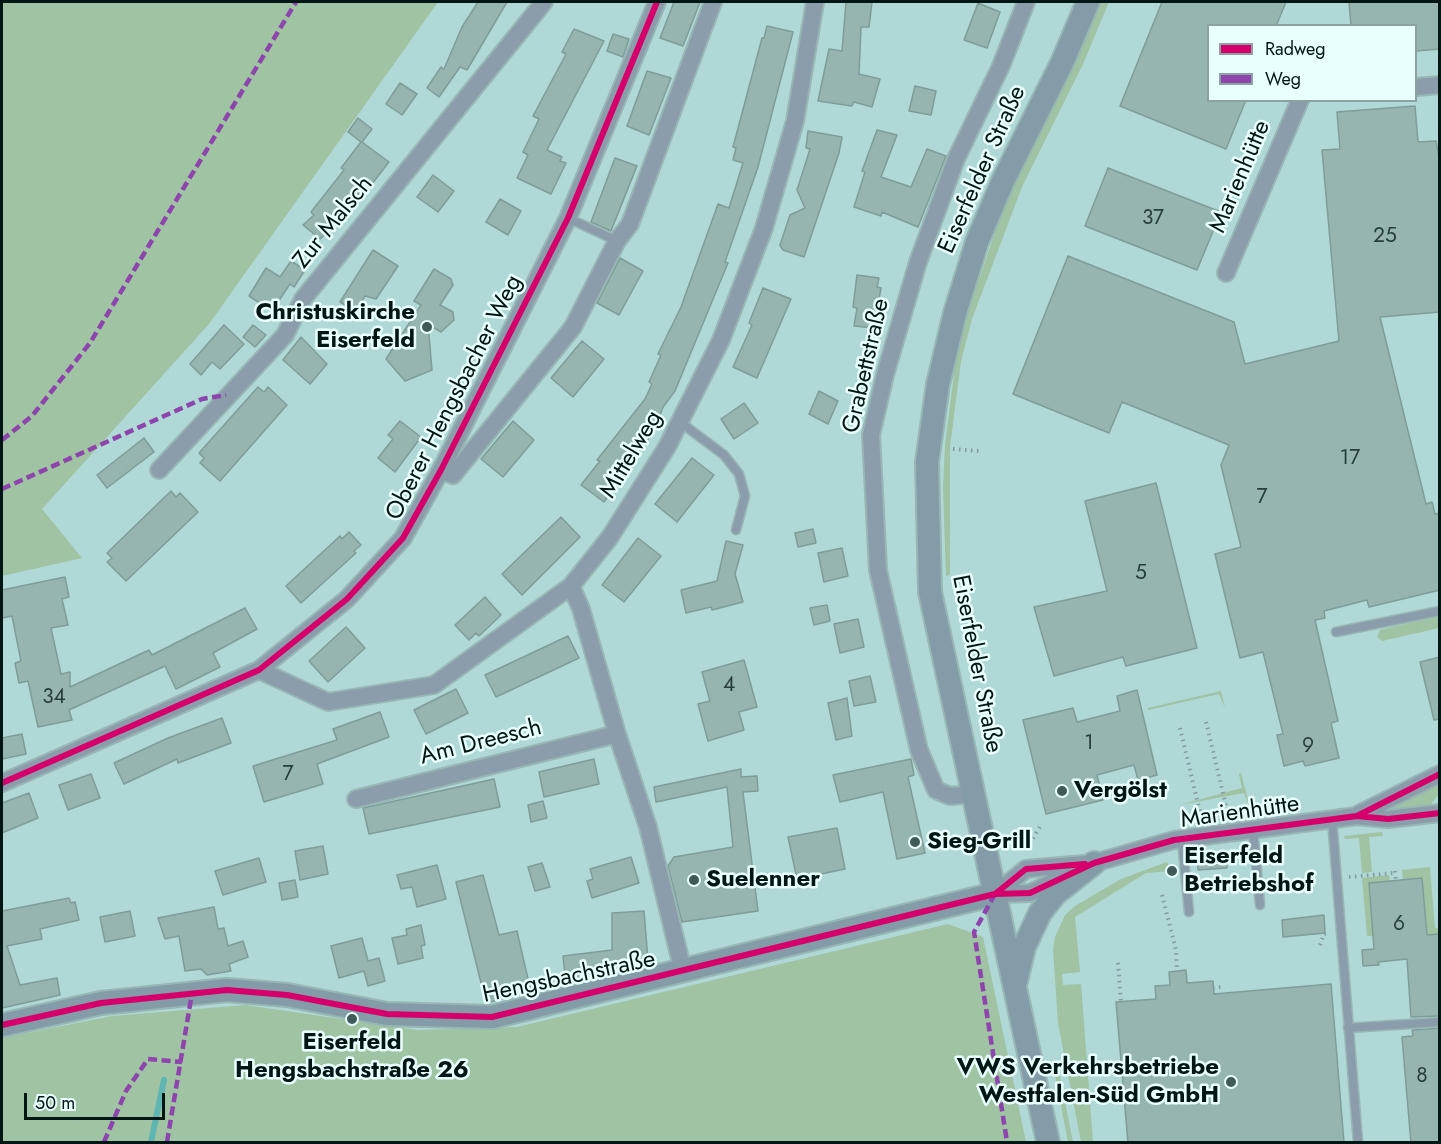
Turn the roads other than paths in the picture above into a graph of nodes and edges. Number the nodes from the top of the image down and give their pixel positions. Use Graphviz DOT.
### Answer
graph roads {
  1 [pos="544,2"];
  2 [pos="657,2"];
  3 [pos="713,2"];
  4 [pos="815,2"];
  5 [pos="1026,2"];
  6 [pos="1088,2"];
  7 [pos="1440,85"];
  8 [pos="1417,87"];
  9 [pos="1299,102"];
  10 [pos="568,218"];
  11 [pos="617,242"];
  12 [pos="1226,273"];
  13 [pos="680,422"];
  14 [pos="159,470"];
  15 [pos="441,470"];
  16 [pos="736,530"];
  17 [pos="571,586"];
  18 [pos="1440,611"];
  19 [pos="1336,632"];
  20 [pos="259,670"];
  21 [pos="617,735"];
  22 [pos="1440,774"];
  23 [pos="2,783"];
  24 [pos="974,795"];
  25 [pos="356,799"];
  26 [pos="1440,813"];
  27 [pos="1357,816"];
  28 [pos="1332,819"];
  29 [pos="1253,830"];
  30 [pos="1182,839"];
  31 [pos="1094,863"];
  32 [pos="994,894"];
  33 [pos="1260,905"];
  34 [pos="1189,912"];
  35 [pos="683,971"];
  36 [pos="1014,985"];
  37 [pos="1440,1022"];
  38 [pos="2,1025"];
  39 [pos="1348,1028"];
  40 [pos="1048,1143"];
  41 [pos="1358,1143"];
  1 -- 14 [label="street, Zur Malsch"];
  2 -- 10 [label="street, Oberer Hengsbacher Weg"];
  3 -- 11 [label="street, Oberer Hengsbacher Weg"];
  4 -- 13 [label="street, Mittelweg"];
  5 -- 24 [label="street, Grabettstraße"];
  6 -- 24 [label="main road, Eiserfelder Straße"];
  7 -- 8 [label="street"];
  9 -- 12 [label="street, Marienhütte"];
  10 -- 11 [label="lane"];
  10 -- 15 [label="street, Oberer Hengsbacher Weg"];
  11 -- 15 [label="street, Oberer Hengsbacher Weg"];
  13 -- 16 [label="lane"];
  13 -- 17 [label="street, Mittelweg"];
  15 -- 20 [label="street, Oberer Hengsbacher Weg"];
  17 -- 20 [label="street, Mittelweg"];
  17 -- 21 [label="street"];
  18 -- 19 [label="lane"];
  20 -- 23 [label="street, Oberer Hengsbacher Weg"];
  21 -- 25 [label="street, Am Dreesch"];
  21 -- 35 [label="street"];
  22 -- 27 [label="street, Marienhütte"];
  24 -- 32 [label="main road, Eiserfelder Straße"];
  26 -- 27 [label="street, Marienhütte"];
  27 -- 28 [label="street, Marienhütte"];
  28 -- 29 [label="street, Marienhütte"];
  28 -- 39 [label="lane"];
  29 -- 30 [label="street, Marienhütte"];
  29 -- 33 [label="lane"];
  30 -- 31 [label="street, Marienhütte"];
  30 -- 34 [label="lane"];
  31 -- 32 [label="street, Marienhütte"];
  31 -- 32 [label="street, Marienhütte"];
  31 -- 36 [label="main road"];
  32 -- 35 [label="main road, Hengsbachstraße"];
  32 -- 36 [label="main road, Eiserfelder Straße"];
  35 -- 38 [label="main road, Hengsbachstraße"];
  36 -- 40 [label="main road, Eiserfelder Straße"];
  37 -- 39 [label="lane"];
  39 -- 41 [label="lane"];
}
